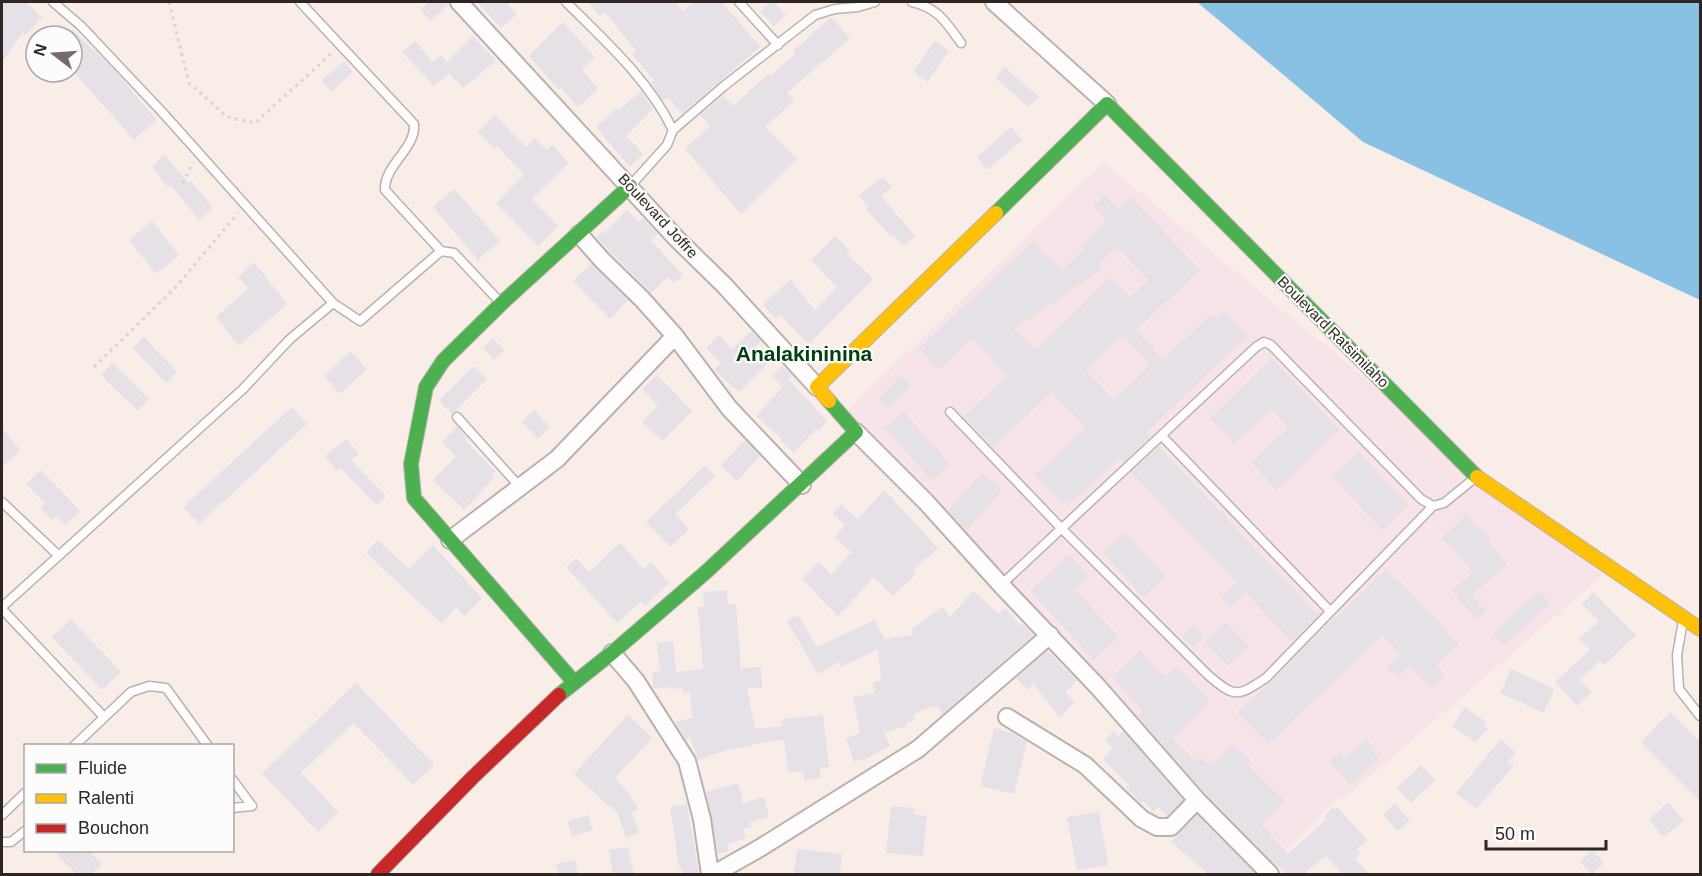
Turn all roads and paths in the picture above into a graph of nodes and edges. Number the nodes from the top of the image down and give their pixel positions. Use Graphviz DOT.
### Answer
graph roads {
  1 [pos="54,2"];
  2 [pos="169,2"];
  3 [pos="300,2"];
  4 [pos="459,2"];
  5 [pos="566,2"];
  6 [pos="739,2"];
  7 [pos="875,2"];
  8 [pos="912,2"];
  9 [pos="994,2"];
  10 [pos="961,44"];
  11 [pos="340,45"];
  12 [pos="778,45"];
  13 [pos="1107,104"];
  14 [pos="673,130"];
  15 [pos="197,152"];
  16 [pos="183,183"];
  17 [pos="630,186"];
  18 [pos="245,204"];
  19 [pos="579,234"];
  20 [pos="441,251"];
  21 [pos="333,303"];
  22 [pos="502,303"];
  23 [pos="675,336"];
  24 [pos="94,367"];
  25 [pos="817,387"];
  26 [pos="950,412"];
  27 [pos="457,417"];
  28 [pos="856,432"];
  29 [pos="1162,436"];
  30 [pos="1477,477"];
  31 [pos="801,485"];
  32 [pos="520,487"];
  33 [pos="2,502"];
  34 [pos="1433,506"];
  35 [pos="1062,529"];
  36 [pos="450,540"];
  37 [pos="58,555"];
  38 [pos="1000,585"];
  39 [pos="2,608"];
  40 [pos="1330,610"];
  41 [pos="1684,617"];
  42 [pos="1701,629"];
  43 [pos="1050,635"];
  44 [pos="612,653"];
  45 [pos="574,682"];
  46 [pos="1701,716"];
  47 [pos="104,717"];
  48 [pos="1007,717"];
  49 [pos="76,744"];
  50 [pos="207,744"];
  51 [pos="234,782"];
  52 [pos="24,794"];
  53 [pos="1197,800"];
  54 [pos="234,808"];
  55 [pos="2,815"];
  56 [pos="24,832"];
  57 [pos="2,842"];
  58 [pos="378,874"];
  59 [pos="712,874"];
  60 [pos="1270,874"];
  1 -- 15 [label="lane"];
  2 -- 11 [label="path"];
  3 -- 11 [label="lane"];
  4 -- 17 [label="street, Boulevard Joffre"];
  5 -- 14 [label="lane"];
  6 -- 12 [label="lane"];
  7 -- 12 [label="lane"];
  8 -- 10 [label="lane"];
  9 -- 13 [label="street, Boulevard Ratsimilaho"];
  11 -- 20 [label="lane"];
  12 -- 14 [label="lane"];
  13 -- 25 [label="street"];
  13 -- 30 [label="street, Boulevard Ratsimilaho"];
  14 -- 17 [label="lane"];
  15 -- 16 [label="path"];
  15 -- 18 [label="lane"];
  17 -- 19 [label="street"];
  17 -- 25 [label="street, Boulevard Joffre"];
  18 -- 21 [label="lane"];
  18 -- 24 [label="path"];
  19 -- 22 [label="street"];
  19 -- 23 [label="street"];
  20 -- 21 [label="lane"];
  20 -- 22 [label="lane"];
  21 -- 37 [label="lane"];
  22 -- 36 [label="street"];
  23 -- 31 [label="street"];
  23 -- 32 [label="street"];
  25 -- 28 [label="street, Boulevard Joffre"];
  26 -- 35 [label="lane"];
  27 -- 32 [label="lane"];
  28 -- 31 [label="street"];
  28 -- 38 [label="street"];
  29 -- 34 [label="lane"];
  29 -- 35 [label="lane"];
  29 -- 40 [label="lane"];
  30 -- 34 [label="lane"];
  30 -- 41 [label="street, Boulevard Ratsimilaho"];
  31 -- 44 [label="street"];
  32 -- 36 [label="street"];
  33 -- 37 [label="lane"];
  34 -- 40 [label="lane"];
  35 -- 38 [label="lane"];
  35 -- 40 [label="lane"];
  36 -- 45 [label="street"];
  37 -- 39 [label="lane"];
  38 -- 43 [label="street"];
  39 -- 47 [label="lane"];
  41 -- 42 [label="street, Boulevard Ratsimilaho"];
  41 -- 46 [label="lane"];
  43 -- 53 [label="street"];
  43 -- 59 [label="street"];
  44 -- 45 [label="street"];
  44 -- 59 [label="street"];
  45 -- 58 [label="street"];
  47 -- 49 [label="lane"];
  47 -- 50 [label="lane"];
  48 -- 53 [label="street"];
  51 -- 54 [label="lane"];
  52 -- 55 [label="lane"];
  53 -- 60 [label="street"];
  56 -- 57 [label="lane"];
}
